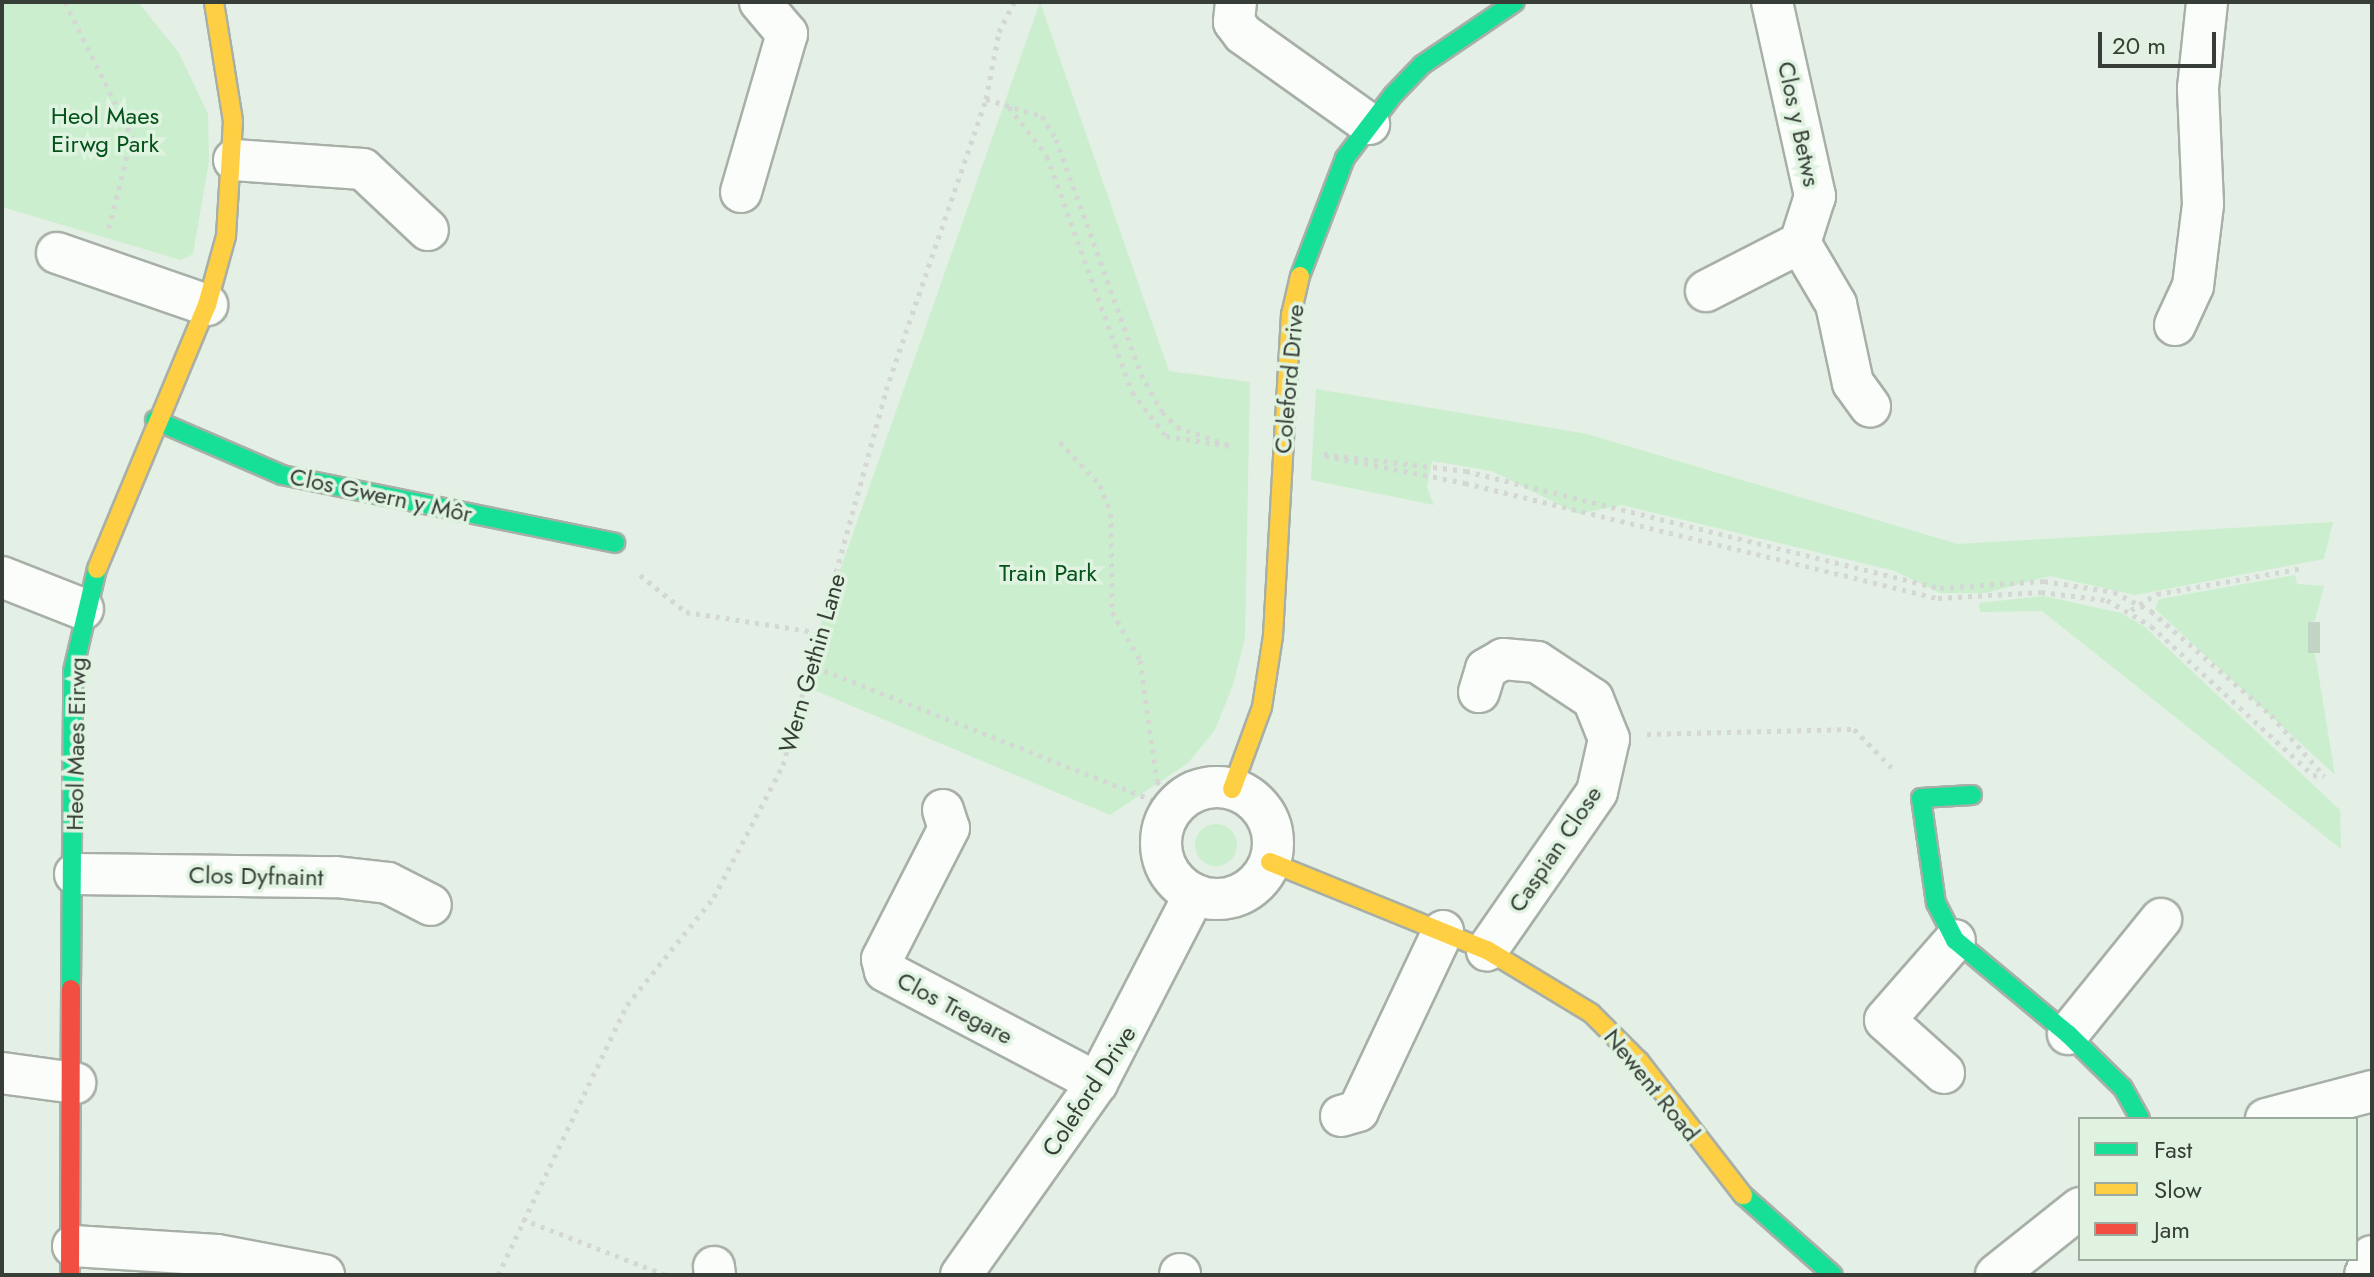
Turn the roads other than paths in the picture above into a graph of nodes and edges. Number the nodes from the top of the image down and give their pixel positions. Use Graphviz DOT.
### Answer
graph roads {
  1 [pos="214,2"];
  2 [pos="760,2"];
  3 [pos="1236,2"];
  4 [pos="1515,2"];
  5 [pos="1772,2"];
  6 [pos="2207,2"];
  7 [pos="1369,124"];
  8 [pos="234,160"];
  9 [pos="741,192"];
  10 [pos="428,230"];
  11 [pos="1800,243"];
  12 [pos="57,253"];
  13 [pos="1706,291"];
  14 [pos="207,305"];
  15 [pos="2175,325"];
  16 [pos="1870,406"];
  17 [pos="155,420"];
  18 [pos="615,543"];
  19 [pos="2,577"];
  20 [pos="83,609"];
  21 [pos="1479,692"];
  22 [pos="1232,789"];
  23 [pos="1972,795"];
  24 [pos="943,810"];
  25 [pos="1270,862"];
  26 [pos="75,874"];
  27 [pos="1194,895"];
  28 [pos="431,905"];
  29 [pos="2161,919"];
  30 [pos="1443,931"];
  31 [pos="1955,940"];
  32 [pos="1487,950"];
  33 [pos="2068,1034"];
  34 [pos="2,1073"];
  35 [pos="1944,1073"];
  36 [pos="75,1083"];
  37 [pos="1097,1083"];
  38 [pos="2372,1091"];
  39 [pos="1341,1116"];
  40 [pos="2139,1117"];
  41 [pos="2274,1117"];
  42 [pos="2078,1210"];
  43 [pos="2372,1256"];
  44 [pos="72,1260"];
  45 [pos="275,1269"];
  46 [pos="324,1275"];
  47 [pos="961,1275"];
  48 [pos="1833,1275"];
  49 [pos="1996,1275"];
  50 [pos="2365,1275"];
  1 -- 8 [label="street, Heol Maes Eirwg"];
  2 -- 9 [label="street"];
  3 -- 7 [label="street"];
  4 -- 7 [label="street, Coleford Drive"];
  5 -- 11 [label="street, Clos y Betws"];
  6 -- 15 [label="street"];
  7 -- 22 [label="street, Coleford Drive"];
  8 -- 10 [label="street"];
  8 -- 14 [label="street, Heol Maes Eirwg"];
  11 -- 13 [label="street"];
  11 -- 16 [label="street"];
  12 -- 14 [label="street"];
  14 -- 17 [label="street, Heol Maes Eirwg"];
  17 -- 18 [label="street, Clos Gwern y Môr"];
  17 -- 20 [label="street, Heol Maes Eirwg"];
  19 -- 20 [label="street"];
  20 -- 26 [label="street, Heol Maes Eirwg"];
  21 -- 32 [label="street, Caspian Close"];
  22 -- 25 [label="street"];
  22 -- 27 [label="street"];
  23 -- 31 [label="street"];
  24 -- 37 [label="street, Clos Tregare"];
  25 -- 27 [label="street"];
  25 -- 30 [label="street, Newent Road"];
  26 -- 28 [label="street, Clos Dyfnaint"];
  26 -- 36 [label="street, Heol Maes Eirwg"];
  27 -- 37 [label="street, Coleford Drive"];
  29 -- 33 [label="street"];
  30 -- 32 [label="street, Newent Road"];
  30 -- 39 [label="street"];
  31 -- 33 [label="street"];
  31 -- 35 [label="street"];
  32 -- 48 [label="street, Newent Road"];
  33 -- 40 [label="street"];
  34 -- 36 [label="street"];
  36 -- 44 [label="street, Heol Maes Eirwg"];
  37 -- 47 [label="street, Coleford Drive"];
  38 -- 41 [label="street"];
  42 -- 49 [label="street"];
  43 -- 50 [label="street"];
  44 -- 45 [label="street"];
  45 -- 46 [label="street"];
}
